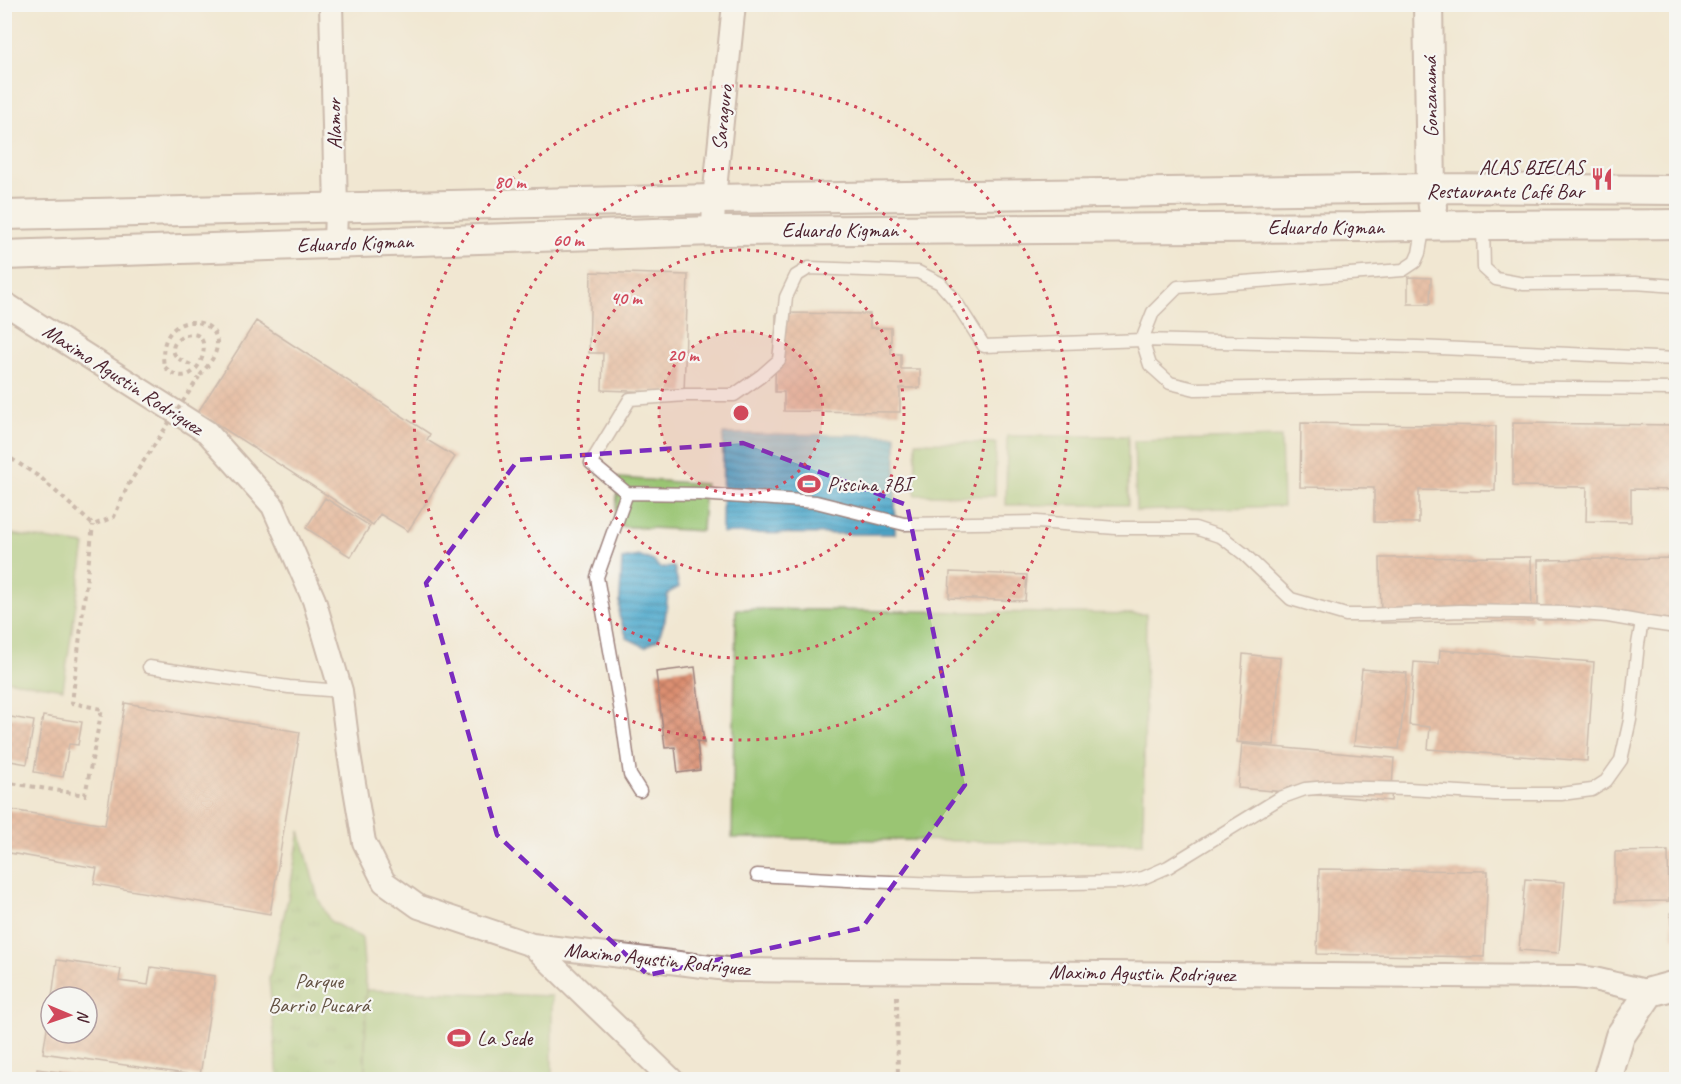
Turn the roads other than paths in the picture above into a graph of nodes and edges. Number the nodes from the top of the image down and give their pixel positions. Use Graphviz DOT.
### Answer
graph roads {
  1 [pos="332,4"];
  2 [pos="734,4"];
  3 [pos="1428,4"];
  4 [pos="1431,188"];
  5 [pos="1677,190"];
  6 [pos="714,199"];
  7 [pos="336,208"];
  8 [pos="4,215"];
  9 [pos="1677,224"];
  10 [pos="1429,225"];
  11 [pos="1483,226"];
  12 [pos="713,231"];
  13 [pos="335,244"];
  14 [pos="4,255"];
  15 [pos="1677,285"];
  16 [pos="4,303"];
  17 [pos="1142,340"];
  18 [pos="1677,359"];
  19 [pos="1677,389"];
  20 [pos="627,493"];
  21 [pos="1642,622"];
  22 [pos="1677,627"];
  23 [pos="149,667"];
  24 [pos="341,692"];
  25 [pos="640,791"];
  26 [pos="757,875"];
  27 [pos="532,945"];
  28 [pos="1663,988"];
  29 [pos="672,1080"];
  30 [pos="1607,1080"];
  1 -- 7 [label="street, Alamor"];
  2 -- 6 [label="street, Saraguro"];
  3 -- 4 [label="street, Gonzanamá"];
  4 -- 5 [label="street, Eduardo Kigman"];
  4 -- 6 [label="street, Eduardo Kigman"];
  4 -- 10 [label="street, Gonzanamá"];
  6 -- 7 [label="street, Eduardo Kigman"];
  6 -- 12 [label="street, Saraguro"];
  7 -- 8 [label="street, Eduardo Kigman"];
  7 -- 13 [label="street, Alamor"];
  9 -- 11 [label="street, Eduardo Kigman"];
  10 -- 11 [label="street, Eduardo Kigman"];
  10 -- 12 [label="street, Eduardo Kigman"];
  10 -- 17 [label="lane"];
  11 -- 15 [label="lane"];
  12 -- 13 [label="street, Eduardo Kigman"];
  13 -- 14 [label="street, Eduardo Kigman"];
  16 -- 24 [label="street, Maximo Agustin Rodriguez"];
  17 -- 18 [label="lane"];
  17 -- 19 [label="lane"];
  17 -- 20 [label="lane"];
  20 -- 21 [label="lane"];
  20 -- 25 [label="lane"];
  21 -- 22 [label="lane"];
  21 -- 26 [label="lane"];
  23 -- 24 [label="lane"];
  24 -- 27 [label="street, Maximo Agustin Rodriguez"];
  27 -- 28 [label="street, Maximo Agustin Rodriguez"];
  27 -- 29 [label="street"];
  28 -- 30 [label="street"];
}
